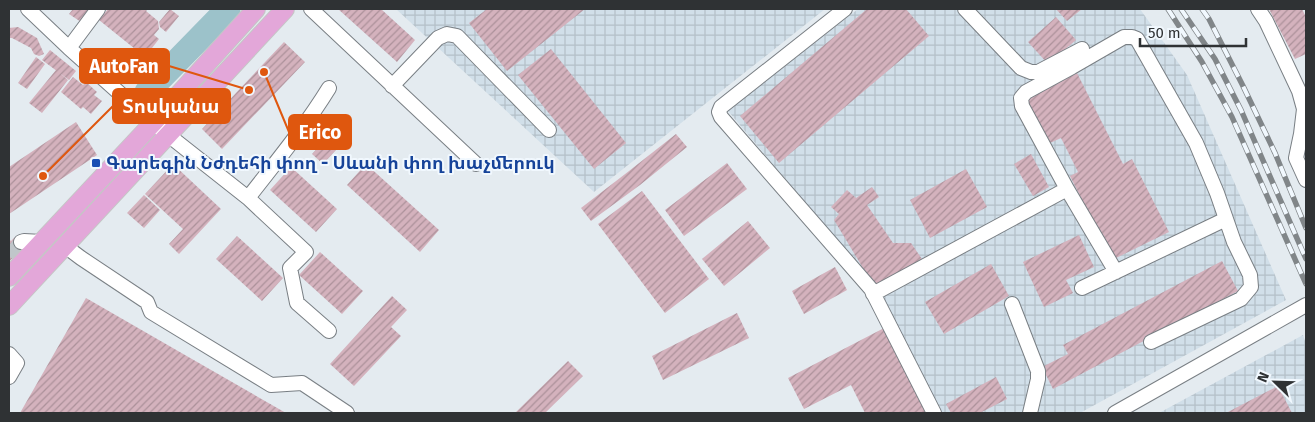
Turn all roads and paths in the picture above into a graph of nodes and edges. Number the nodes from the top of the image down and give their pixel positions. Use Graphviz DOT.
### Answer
graph roads {
  1 [pos="28,9"];
  2 [pos="98,9"];
  3 [pos="256,9"];
  4 [pos="285,9"];
  5 [pos="311,9"];
  6 [pos="845,9"];
  7 [pos="965,9"];
  8 [pos="1258,9"];
  9 [pos="69,48"];
  10 [pos="1082,49"];
  11 [pos="392,86"];
  12 [pos="329,88"];
  13 [pos="153,123"];
  14 [pos="549,130"];
  15 [pos="169,135"];
  16 [pos="1304,138"];
  17 [pos="476,164"];
  18 [pos="1306,180"];
  19 [pos="1067,189"];
  20 [pos="248,198"];
  21 [pos="1226,219"];
  22 [pos="21,242"];
  23 [pos="42,242"];
  24 [pos="65,246"];
  25 [pos="1116,272"];
  26 [pos="9,277"];
  27 [pos="1082,288"];
  28 [pos="873,294"];
  29 [pos="1012,304"];
  30 [pos="1306,305"];
  31 [pos="9,306"];
  32 [pos="329,330"];
  33 [pos="1151,342"];
  34 [pos="9,354"];
  35 [pos="9,377"];
  36 [pos="347,413"];
  37 [pos="934,413"];
  38 [pos="1030,413"];
  39 [pos="1114,413"];
  1 -- 9 [label="street"];
  2 -- 9 [label="street"];
  3 -- 13 [label="main road"];
  4 -- 15 [label="main road"];
  5 -- 11 [label="street"];
  6 -- 28 [label="street"];
  7 -- 10 [label="street"];
  8 -- 16 [label="street"];
  9 -- 13 [label="street"];
  11 -- 14 [label="street"];
  11 -- 17 [label="street"];
  12 -- 20 [label="street"];
  13 -- 15 [label="street"];
  13 -- 23 [label="main road"];
  15 -- 20 [label="street"];
  15 -- 24 [label="main road"];
  16 -- 18 [label="street"];
  19 -- 21 [label="street"];
  19 -- 25 [label="street"];
  19 -- 28 [label="street"];
  20 -- 32 [label="street"];
  21 -- 25 [label="street"];
  21 -- 33 [label="street"];
  22 -- 23 [label="street"];
  23 -- 26 [label="main road"];
  24 -- 31 [label="main road"];
  24 -- 36 [label="street"];
  25 -- 27 [label="street"];
  28 -- 37 [label="street"];
  29 -- 38 [label="street"];
  30 -- 39 [label="street"];
  34 -- 35 [label="street"];
}
